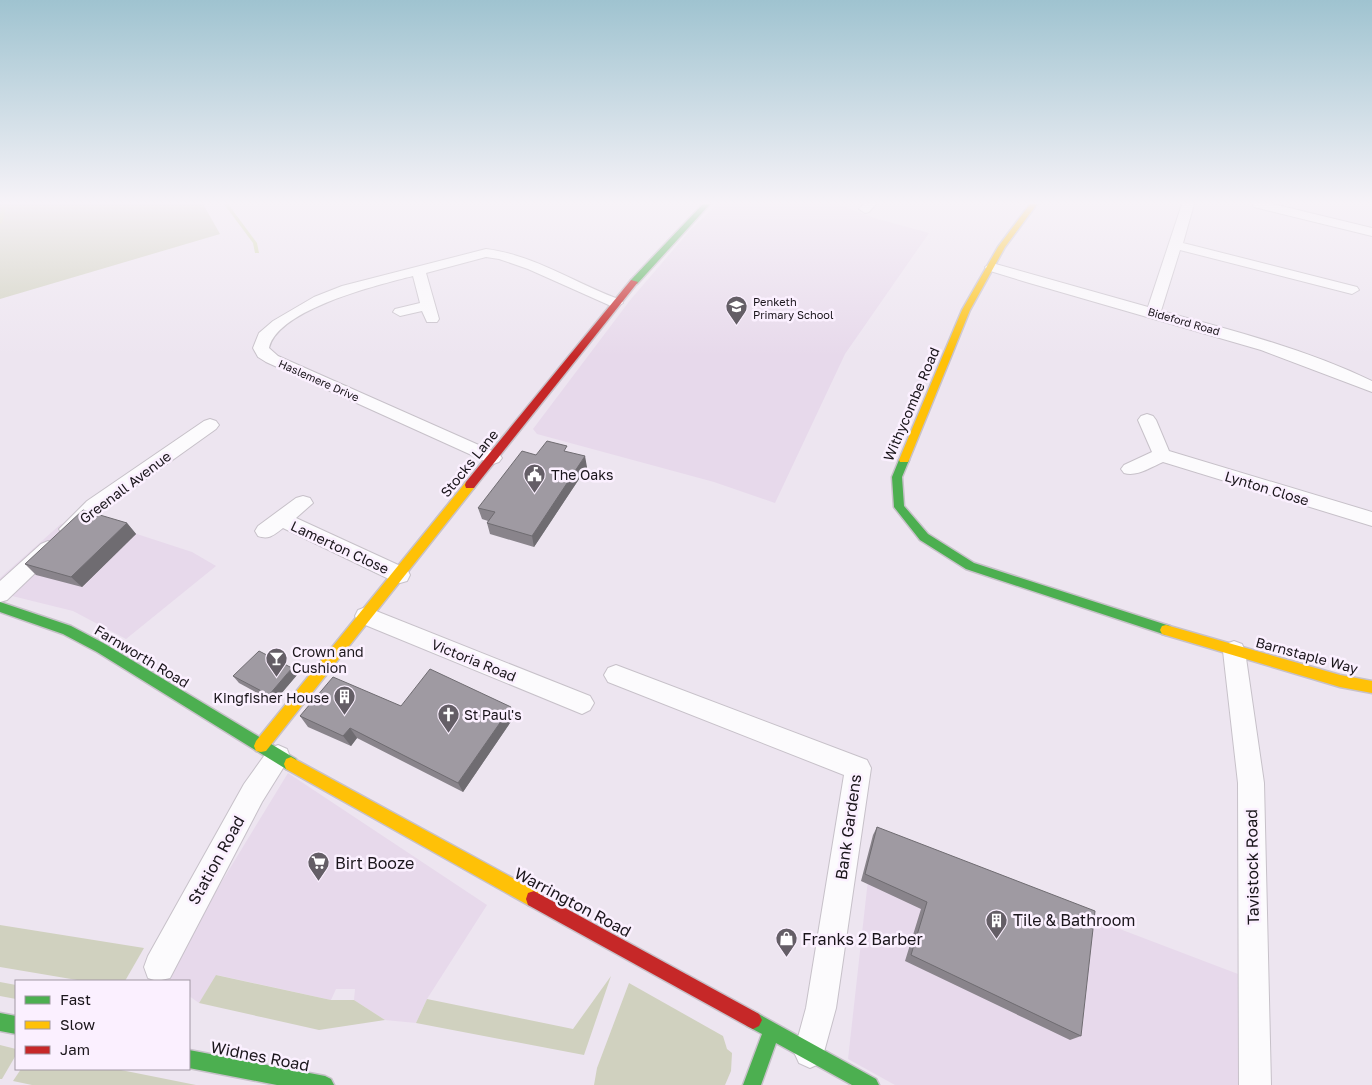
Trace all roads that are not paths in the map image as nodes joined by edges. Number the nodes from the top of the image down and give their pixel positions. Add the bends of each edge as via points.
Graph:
1 (478, 255) edge
2 (502, 255) edge
3 (658, 255) edge
4 (998, 255) edge
5 (1172, 255) edge
6 (1213, 255) edge
7 (992, 267) junction
8 (418, 270) junction
9 (1352, 290) dead end
10 (616, 303) junction
11 (400, 312) dead end
12 (1153, 312) junction
13 (1372, 387) edge
14 (1147, 420) dead end
15 (210, 425) dead end
16 (1162, 454) junction
17 (493, 458) junction
18 (1130, 469) dead end
19 (303, 503) dead end
20 (281, 519) junction
21 (1372, 519) edge
22 (265, 531) dead end
23 (400, 574) junction
24 (0, 594) edge
25 (0, 607) edge
26 (366, 616) junction
27 (1234, 651) junction
28 (616, 675) dead end
29 (1372, 687) edge
30 (582, 703) dead end
31 (270, 752) junction
32 (159, 966) dead end
33 (0, 1022) edge
34 (15, 1025) edge
35 (772, 1030) junction
36 (810, 1052) junction
37 (190, 1059) edge
38 (325, 1085) edge
39 (752, 1085) edge
40 (870, 1085) edge
41 (1255, 1085) edge

1 - 8 street, Haslemere Drive
2 - 10 street, Haslemere Drive via 588,294
3 - 10 street, Stocks Lane
4 - 7 street, Withycombe Road
5 - 12 street
6 - 9 street
7 - 12 street, Bideford Road
7 - 27 street, Withycombe Road via 966,310 896,477 899,507 924,537 970,566
8 - 11 street via 430,312
8 - 17 street, Haslemere Drive via 319,300 270,329 261,348 272,359
10 - 17 street, Stocks Lane
12 - 13 street, Bideford Road via 1286,353
14 - 16 street
15 - 24 street, Greenall Avenue via 94,506
16 - 18 street
16 - 21 street, Lynton Close
17 - 23 street, Stocks Lane
19 - 20 street, Lamerton Close
20 - 22 street, Lamerton Close
20 - 23 street, Lamerton Close
23 - 26 street, Stocks Lane
25 - 31 street, Farnworth Road via 67,630 101,648
26 - 30 street, Victoria Road
26 - 31 street, Stocks Lane
27 - 29 street, Barnstaple Way
27 - 41 street, Tavistock Road via 1251,783
28 - 36 street, Bank Gardens via 858,768 821,1008
31 - 32 street, Station Road via 253,793
31 - 35 street, Warrington Road
33 - 34 street
35 - 36 street, Warrington Road
35 - 39 street
36 - 40 street, Warrington Road
37 - 38 street, Widnes Road

